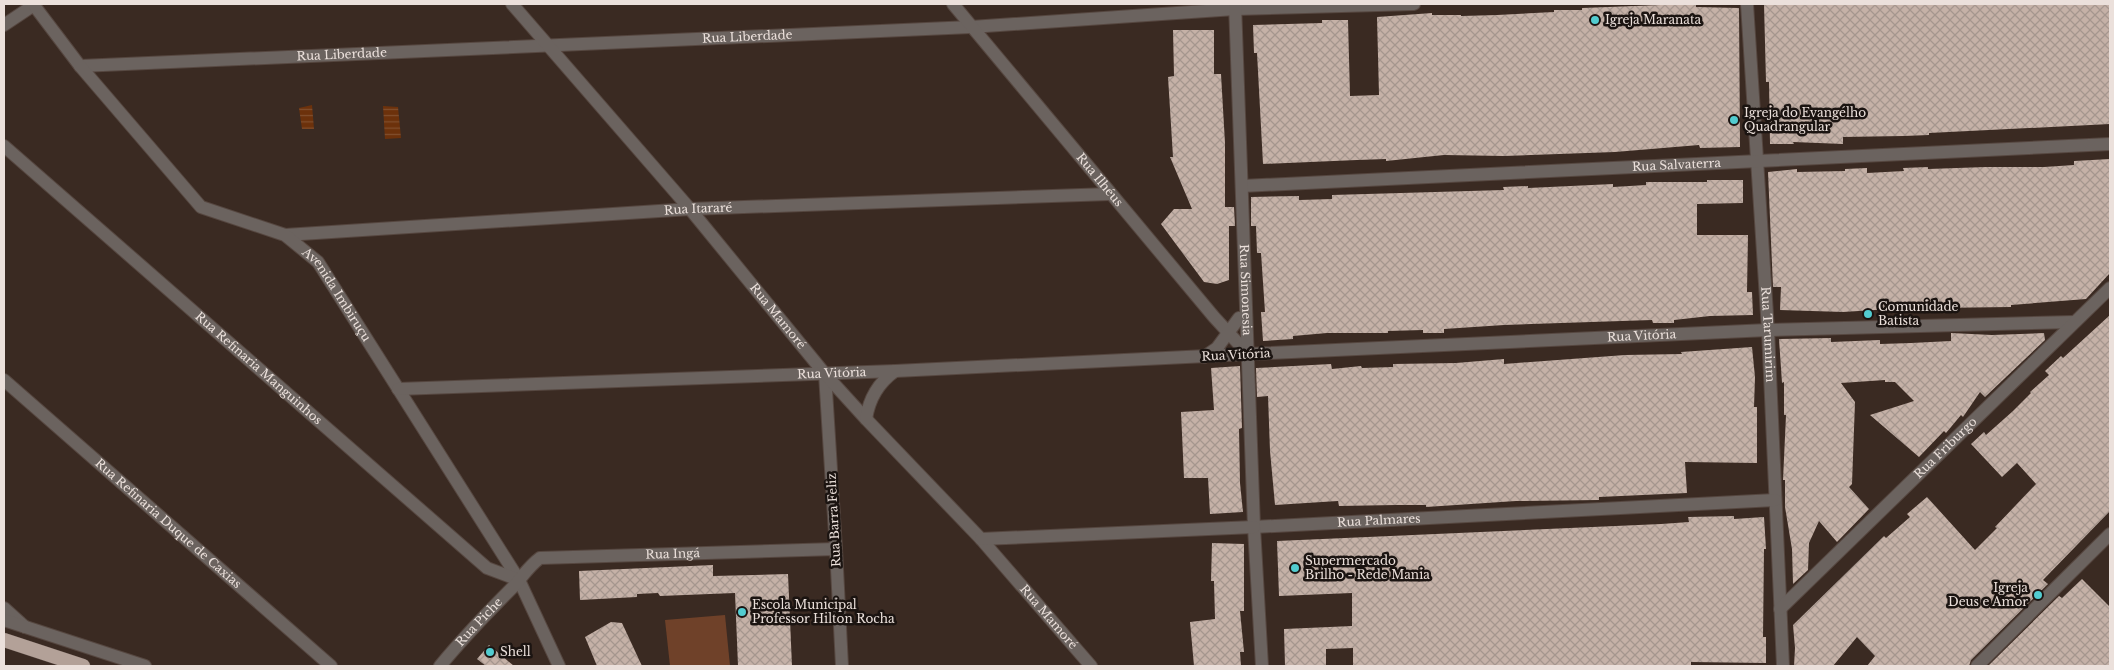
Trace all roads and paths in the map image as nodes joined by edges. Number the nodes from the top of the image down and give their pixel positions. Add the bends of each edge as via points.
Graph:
1 (34, 4) edge
2 (512, 4) edge
3 (953, 4) edge
4 (1414, 4) edge
5 (1747, 4) edge
6 (1235, 7) edge
7 (4, 25) edge
8 (971, 27) junction
9 (547, 46) junction
10 (80, 66) junction
11 (2110, 144) edge
12 (4, 146) edge
13 (1758, 161) junction
14 (1242, 186) junction
15 (1110, 194) junction
16 (690, 209) junction
17 (285, 235) junction
18 (2110, 288) edge
19 (1245, 305) junction
20 (1214, 317) junction
21 (1239, 318) junction
22 (2074, 322) junction
23 (1768, 330) junction
24 (1228, 334) junction
25 (1248, 354) junction
26 (1204, 357) junction
27 (895, 371) junction
28 (825, 374) junction
29 (4, 380) edge
30 (398, 389) junction
31 (866, 420) junction
32 (1776, 500) junction
33 (1254, 527) junction
34 (2110, 534) edge
35 (981, 539) junction
36 (836, 549) junction
37 (520, 580) junction
38 (4, 608) edge
39 (1780, 608) junction
40 (4, 620) edge
41 (25, 627) junction
42 (4, 640) edge
43 (83, 666) edge
44 (144, 666) edge
45 (331, 666) edge
46 (440, 666) edge
47 (559, 666) edge
48 (842, 666) edge
49 (1091, 666) edge
50 (1262, 666) edge
51 (1783, 666) edge
52 (1977, 666) edge

1 - 7 street
1 - 10 street, Avenida Imbiruçu
2 - 9 street, Rua Mamoré
3 - 8 street, Rua Ilhéus
4 - 6 street, Rua Liberdade
5 - 13 street, Rua Tarumirim
6 - 8 street, Rua Liberdade
6 - 14 street, Rua Simonesia
8 - 9 street, Rua Liberdade
8 - 15 street, Rua Ilhéus
9 - 10 street, Rua Liberdade
9 - 16 street, Rua Mamoré
10 - 17 street, Avenida Imbiruçu via 201,207
11 - 13 street, Rua Salvaterra
12 - 37 street, Rua Refinaria Manguinhos via 487,568
13 - 14 street, Rua Salvaterra
13 - 23 street, Rua Tarumirim
14 - 19 street, Rua Simonesia
15 - 16 street, Rua Itararé
15 - 20 street, Rua Ilhéus
16 - 17 street, Rua Itararé
16 - 28 street, Rua Mamoré
17 - 30 street, Avenida Imbiruçu via 318,262
18 - 22 street, Rua Friburgo
19 - 21 street
19 - 25 street, Rua Simonesia
20 - 21 street via 1230,321
20 - 24 street, Rua Ilhéus
21 - 24 street
22 - 23 street, Rua Vitória
22 - 39 street, Rua Friburgo
23 - 25 street, Rua Vitória
23 - 32 street, Rua Tarumirim
24 - 25 street, Rua Ilhéus
24 - 26 street
25 - 26 street, Rua Vitória
25 - 33 street, Rua Simonesia
26 - 27 street, Rua Vitória
27 - 28 street, Rua Vitória
27 - 31 street via 876,391 868,406
28 - 30 street, Rua Vitória
28 - 31 street, Rua Mamoré
28 - 36 street, Rua Barra Feliz
29 - 45 street, Rua Refinaria Duque de Caxias
30 - 37 street, Avenida Imbiruçu
31 - 35 street, Rua Mamoré
32 - 33 street, Rua Palmares
32 - 39 street, Rua Tarumirim
33 - 35 street, Rua Palmares
33 - 50 street, Rua Simonesia
34 - 52 street
35 - 49 street, Rua Mamoré
36 - 37 street, Rua Ingá via 540,558 529,566
36 - 48 street, Rua Barra Feliz
37 - 46 street, Rua Piche
37 - 47 street, Avenida Imbiruçu
38 - 41 street
39 - 51 street, Rua Tarumirim
40 - 41 street
41 - 44 street
42 - 43 highway

